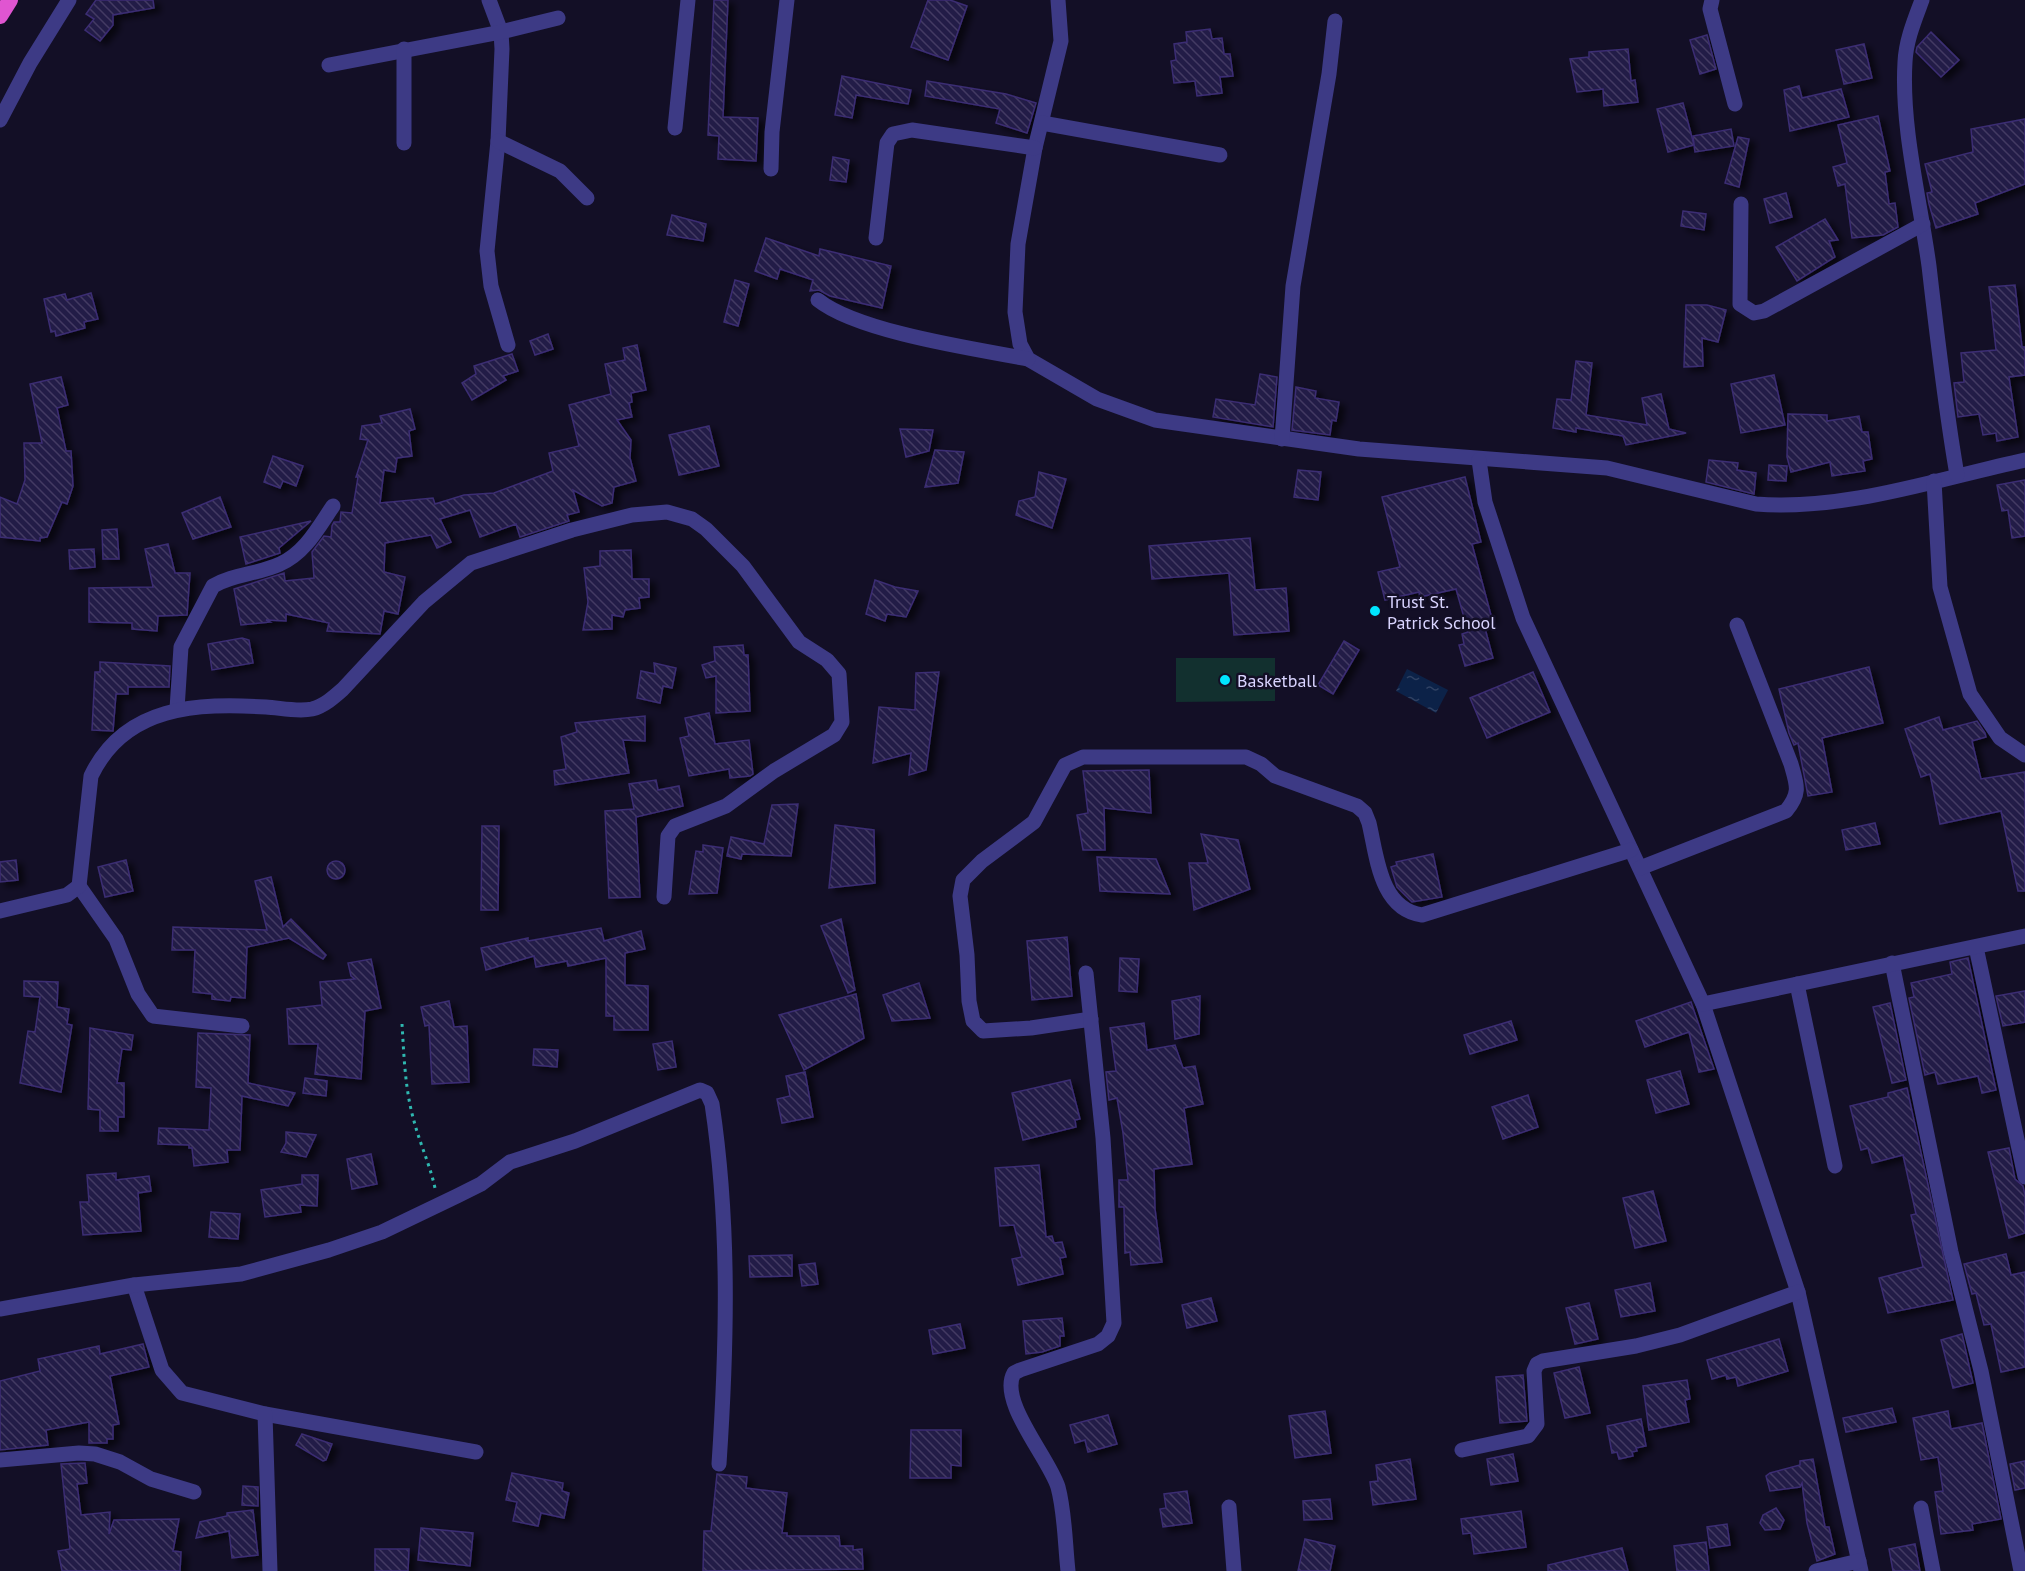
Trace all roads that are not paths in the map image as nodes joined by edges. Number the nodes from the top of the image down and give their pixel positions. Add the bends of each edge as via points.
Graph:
1 (10, 0) edge
2 (69, 0) edge
3 (489, 0) edge
4 (687, 0) edge
5 (787, 0) edge
6 (1058, 0) edge
7 (1712, 0) edge
8 (1922, 0) edge
9 (0, 16) edge
10 (558, 18) dead end
11 (1335, 21) dead end
12 (501, 32) junction
13 (404, 49) junction
14 (329, 65) dead end
15 (1735, 104) dead end
16 (0, 120) edge
17 (1042, 123) junction
18 (675, 128) dead end
19 (498, 141) junction
20 (404, 143) dead end
21 (1035, 148) junction
22 (1220, 155) dead end
23 (771, 169) dead end
24 (587, 198) dead end
25 (1741, 204) dead end
26 (1923, 224) junction
27 (876, 238) dead end
28 (818, 300) dead end
29 (508, 345) dead end
30 (1028, 359) junction
31 (1282, 439) junction
32 (1479, 460) junction
33 (2025, 460) edge
34 (1957, 475) junction
35 (1934, 481) junction
36 (333, 506) dead end
37 (1737, 625) dead end
38 (177, 709) junction
39 (2025, 755) edge
40 (1631, 850) junction
41 (1640, 868) junction
42 (79, 886) junction
43 (664, 897) dead end
44 (0, 911) edge
45 (2025, 936) edge
46 (1976, 947) junction
47 (1892, 963) junction
48 (1086, 972) dead end
49 (1797, 984) junction
50 (1703, 1004) junction
51 (1091, 1019) junction
52 (242, 1026) dead end
53 (1835, 1166) dead end
54 (2025, 1177) edge
55 (134, 1285) junction
56 (1798, 1292) junction
57 (0, 1309) edge
58 (265, 1414) junction
59 (1462, 1450) dead end
60 (476, 1452) dead end
61 (0, 1460) edge
62 (719, 1464) dead end
63 (194, 1492) dead end
64 (1229, 1507) dead end
65 (1921, 1508) dead end
66 (1860, 1566) edge
67 (270, 1571) edge
68 (1068, 1571) edge
69 (1234, 1571) edge
70 (1815, 1571) edge
71 (1933, 1571) edge
72 (2021, 1571) edge

1 - 9 highway
2 - 16 street
3 - 12 street
4 - 18 street
5 - 23 street
6 - 17 street via 1060,41
7 - 15 street via 1710,9
8 - 26 street via 1905,60 1906,112
10 - 12 street
11 - 31 street via 1293,286
12 - 13 street
12 - 19 street
13 - 14 street
13 - 20 street
17 - 21 street
17 - 22 street
19 - 24 street via 560,171
19 - 29 street via 487,251 491,286
21 - 27 street via 912,130 893,134 887,143
21 - 30 street via 1018,244 1014,297 1017,329
25 - 26 street via 1740,304 1754,313 1764,312
26 - 34 street via 1942,390
28 - 30 street via 849,318
30 - 31 street via 1096,399 1137,415
31 - 32 street
32 - 35 street via 1607,468 1777,506 1841,501
32 - 40 street via 1485,502 1523,618
33 - 34 street
34 - 35 street
35 - 39 street via 1940,587 1970,694 2000,738
36 - 38 street via 295,556 213,586 181,647
37 - 41 street via 1791,764 1796,800 1786,811
38 - 42 street via 132,729 98,763 92,776
38 - 43 street via 313,709 343,689 424,602 471,563 632,514 680,514 706,529 743,566 799,642 827,660 838,674 842,722 834,735 726,806 675,826 668,836
40 - 41 street
40 - 51 street via 1422,915 1409,913 1389,894 1369,823 1357,806 1275,776 1246,758 1073,759 1065,765 1034,822 963,880 960,896 969,1001 977,1026 983,1031 1005,1031
41 - 50 street
42 - 44 street via 67,895
42 - 52 street via 116,939 138,994 153,1016
45 - 46 street
46 - 47 street
46 - 54 street
47 - 49 street
47 - 72 street via 1951,1252 1982,1371
48 - 51 street
49 - 50 street
49 - 53 street
50 - 56 street
51 - 68 street via 1114,1323 1108,1336 1098,1344 1020,1370 1014,1373 1010,1384 1014,1405 1057,1485
55 - 57 street
55 - 58 street via 156,1354 171,1383 182,1393 197,1398
55 - 62 street via 241,1274 382,1232 481,1184 510,1162 575,1141 696,1091 707,1093 714,1117 726,1253 726,1358
56 - 59 street via 1680,1335 1543,1361 1534,1371 1534,1431 1528,1436
56 - 66 street
58 - 60 street
58 - 67 street
61 - 63 street via 95,1454 151,1479
64 - 69 street
65 - 71 street
66 - 70 street

